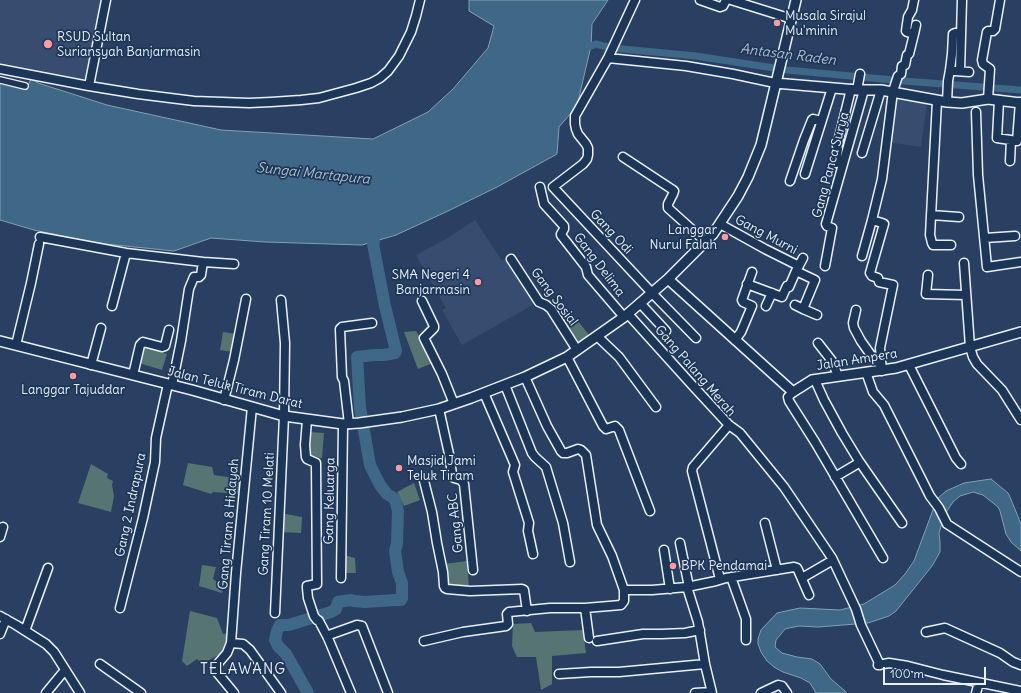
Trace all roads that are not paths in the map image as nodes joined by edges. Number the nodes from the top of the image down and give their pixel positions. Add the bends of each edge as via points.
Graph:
1 (106, 0) edge
2 (420, 0) edge
3 (635, 0) edge
4 (700, 0) edge
5 (726, 0) edge
6 (731, 0) edge
7 (796, 0) edge
8 (914, 0) edge
9 (962, 0) edge
10 (1000, 0) edge
11 (792, 19) junction
12 (916, 25) dead end
13 (914, 34) junction
14 (961, 34) junction
15 (609, 56) junction
16 (0, 69) edge
17 (950, 70) junction
18 (960, 71) junction
19 (969, 72) dead end
20 (859, 75) dead end
21 (0, 80) edge
22 (775, 83) junction
23 (25, 86) dead end
24 (89, 86) junction
25 (832, 88) junction
26 (857, 89) junction
27 (881, 90) junction
28 (893, 92) junction
29 (988, 98) junction
30 (999, 100) junction
31 (937, 101) junction
32 (947, 101) junction
33 (1021, 103) edge
34 (976, 112) dead end
35 (821, 121) junction
36 (1011, 140) junction
37 (862, 153) dead end
38 (623, 157) dead end
39 (836, 162) dead end
40 (1010, 162) dead end
41 (805, 174) dead end
42 (790, 181) dead end
43 (540, 186) dead end
44 (931, 215) junction
45 (959, 217) dead end
46 (872, 220) junction
47 (720, 224) junction
48 (1015, 236) dead end
49 (984, 238) junction
50 (706, 242) junction
51 (951, 245) dead end
52 (126, 254) junction
53 (862, 256) dead end
54 (803, 258) dead end
55 (511, 259) dead end
56 (204, 262) junction
57 (1021, 262) edge
58 (964, 263) dead end
59 (234, 264) dead end
60 (825, 266) dead end
61 (798, 269) junction
62 (752, 272) dead end
63 (928, 275) dead end
64 (668, 279) junction
65 (747, 284) junction
66 (652, 293) junction
67 (772, 293) junction
68 (966, 295) junction
69 (246, 299) dead end
70 (281, 300) dead end
71 (422, 301) dead end
72 (640, 303) junction
73 (112, 306) dead end
74 (759, 307) junction
75 (856, 310) dead end
76 (626, 315) junction
77 (817, 315) dead end
78 (372, 323) dead end
79 (101, 328) dead end
80 (169, 330) dead end
81 (666, 331) dead end
82 (1021, 332) edge
83 (597, 336) junction
84 (696, 338) dead end
85 (735, 340) junction
86 (0, 341) edge
87 (818, 343) dead end
88 (16, 345) junction
89 (970, 347) junction
90 (577, 350) junction
91 (567, 357) junction
92 (91, 365) junction
93 (909, 365) junction
94 (881, 368) junction
95 (866, 372) junction
96 (133, 375) junction
97 (838, 376) junction
98 (525, 377) junction
99 (815, 380) junction
100 (170, 385) junction
101 (505, 385) junction
102 (793, 392) junction
103 (484, 393) junction
104 (224, 400) junction
105 (454, 404) junction
106 (252, 407) junction
107 (656, 407) dead end
108 (439, 409) junction
109 (284, 416) junction
110 (307, 420) junction
111 (1021, 420) edge
112 (346, 424) junction
113 (729, 425) junction
114 (859, 461) junction
115 (961, 464) dead end
116 (423, 477) dead end
117 (835, 477) junction
118 (650, 511) dead end
119 (765, 523) dead end
120 (902, 523) dead end
121 (3, 527) dead end
122 (0, 537) edge
123 (680, 543) dead end
124 (664, 550) dead end
125 (533, 554) dead end
126 (883, 558) dead end
127 (833, 560) junction
128 (570, 562) dead end
129 (48, 568) dead end
130 (473, 570) dead end
131 (778, 570) junction
132 (1021, 572) edge
133 (731, 577) junction
134 (341, 578) dead end
135 (802, 578) junction
136 (720, 579) junction
137 (688, 587) junction
138 (670, 589) junction
139 (624, 590) junction
140 (809, 595) dead end
141 (120, 608) dead end
142 (585, 608) junction
143 (527, 611) junction
144 (275, 613) dead end
145 (3, 618) edge
146 (700, 630) junction
147 (25, 631) junction
148 (926, 632) dead end
149 (0, 634) edge
150 (328, 638) junction
151 (746, 640) dead end
152 (424, 641) dead end
153 (232, 643) junction
154 (100, 664) dead end
155 (705, 664) junction
156 (1021, 665) edge
157 (65, 670) junction
158 (559, 674) dead end
159 (979, 683) junction
160 (1021, 691) edge
161 (46, 693) edge
162 (80, 693) edge
163 (141, 693) edge
164 (234, 693) edge
165 (281, 693) edge
166 (351, 693) edge
167 (388, 693) edge
168 (695, 693) edge
169 (712, 693) edge
170 (761, 693) edge
171 (787, 693) edge
172 (976, 693) edge

1 - 24 street
2 - 24 street via 411,32 399,56 380,78 356,88 319,98 249,103 194,101
3 - 15 street
4 - 5 street via 720,6 725,4
6 - 11 street
7 - 11 street, Jalan Teluk Tiram Darat
8 - 13 street via 906,31
9 - 14 street
10 - 29 street via 995,29 987,32 982,60 990,69
11 - 22 street, Jalan Teluk Tiram Darat
12 - 13 street
13 - 28 street via 909,54
14 - 17 street via 953,34
14 - 18 street
15 - 22 street via 686,66
15 - 66 street, Gang Odi via 576,116 576,129 588,148 588,155 583,164 553,187
16 - 24 street
17 - 18 street
17 - 32 street
18 - 19 street
20 - 26 street
21 - 23 street
22 - 25 street
22 - 47 street, Jalan Teluk Tiram Darat via 761,145 748,177
25 - 26 street
25 - 35 street
26 - 27 street
26 - 39 street via 837,146
26 - 60 street, Gang Panca Surya via 826,224 832,228
27 - 28 street
27 - 37 street
28 - 31 street
28 - 46 street via 882,179
29 - 30 street
29 - 32 street via 976,102
30 - 33 street
30 - 36 street via 997,138
31 - 32 street
31 - 44 street
33 - 36 street via 1017,141
34 - 49 street
35 - 41 street
35 - 42 street via 812,120
36 - 40 street
38 - 50 street via 674,191 668,208
43 - 76 street, Gang Delima via 544,204 564,226 561,235 586,267 588,275
44 - 45 street
44 - 51 street via 932,243
46 - 53 street
46 - 94 street via 884,224 870,273 879,282 893,285 880,348
47 - 50 street, Jalan Teluk Tiram Darat
47 - 61 street, Gang Murni
48 - 49 street
49 - 57 street via 987,267
50 - 64 street, Jalan Teluk Tiram Darat
52 - 56 street
52 - 73 street
52 - 88 street via 39,241
54 - 61 street
55 - 90 street, Gang Sosial via 539,302 551,309
56 - 59 street
56 - 100 street, Gang 2 Indrapura via 201,275 194,278 189,289 181,340
58 - 68 street
61 - 67 street via 782,297
61 - 77 street, Gang Murni via 814,280 799,307
62 - 65 street
63 - 68 street via 926,294
64 - 66 street, Jalan Teluk Tiram Darat
64 - 85 street
65 - 67 street
65 - 74 street via 742,301
66 - 72 street, Jalan Teluk Tiram Darat
66 - 84 street, Gang Odi
67 - 74 street
68 - 89 street
69 - 104 street
70 - 109 street, Gang Tiram 10 Melati via 285,344
71 - 105 street via 434,326 424,338
72 - 76 street, Jalan Teluk Tiram Darat
72 - 81 street
74 - 85 street
75 - 94 street via 854,328
76 - 83 street, Jalan Teluk Tiram Darat
76 - 113 street, Gang Palang Merah
78 - 112 street, Gang Keluarga via 340,329
79 - 92 street
80 - 96 street via 164,346 143,342 140,345
82 - 89 street, Jalan Ampera
83 - 90 street, Jalan Teluk Tiram Darat
83 - 107 street via 619,357
85 - 102 street
86 - 88 street, Jalan Teluk Tiram Darat
87 - 97 street via 832,361
88 - 92 street, Jalan Teluk Tiram Darat
89 - 93 street, Jalan Ampera
89 - 111 street via 977,364 1002,390
90 - 91 street, Jalan Teluk Tiram Darat
91 - 98 street, Jalan Teluk Tiram Darat
91 - 118 street via 603,426 606,429 615,426 619,430
92 - 96 street, Jalan Teluk Tiram Darat
93 - 94 street, Jalan Ampera
93 - 115 street
94 - 95 street, Jalan Ampera
95 - 97 street, Jalan Ampera
95 - 132 street via 874,392 947,524
96 - 100 street, Jalan Teluk Tiram Darat
97 - 99 street, Jalan Ampera
98 - 101 street, Jalan Teluk Tiram Darat
98 - 139 street via 561,451 567,453 578,449 586,455 597,525
99 - 102 street, Jalan Ampera
99 - 114 street via 842,434
100 - 104 street, Jalan Teluk Tiram Darat
100 - 141 street, Gang 2 Indrapura via 156,438 155,462 143,518
101 - 103 street, Jalan Teluk Tiram Darat
101 - 128 street via 532,453 546,467 563,523
102 - 117 street via 788,397 789,401
103 - 105 street, Jalan Teluk Tiram Darat
103 - 125 street via 516,465 513,472 529,523 528,531
104 - 106 street, Jalan Teluk Tiram Darat
105 - 108 street, Jalan Teluk Tiram Darat
106 - 109 street, Jalan Teluk Tiram Darat
106 - 153 street, Gang Tiram 8 Hidayah
108 - 112 street, Jalan Teluk Tiram Darat via 402,417
108 - 130 street, Gang ABC via 452,474 464,484
109 - 110 street, Jalan Teluk Tiram Darat
109 - 144 street, Gang Tiram 10 Melati
110 - 112 street, Jalan Teluk Tiram Darat
110 - 150 street via 306,457 316,463 317,584 307,587 308,598 315,617
112 - 134 street, Gang Keluarga
113 - 127 street via 740,433 784,487
113 - 136 street, Gang Palang Merah via 693,469
114 - 117 street
114 - 120 street
116 - 143 street via 432,512 445,588 470,591 522,589
117 - 126 street
119 - 131 street
121 - 122 street
123 - 137 street
124 - 138 street
127 - 135 street
127 - 159 street via 879,665 889,663 908,666
129 - 147 street
131 - 133 street
131 - 135 street via 797,568
133 - 136 street
133 - 151 street via 746,619
135 - 140 street
136 - 137 street
137 - 138 street
137 - 146 street
138 - 139 street
139 - 142 street via 624,601 621,605
142 - 143 street
142 - 146 street via 593,640
143 - 152 street via 509,612 506,626
145 - 147 street
145 - 149 street
146 - 155 street
147 - 157 street via 46,644
148 - 156 street via 945,628
150 - 166 street
150 - 167 street via 357,625 362,626
153 - 164 street via 214,670
153 - 165 street via 243,644 250,650
154 - 163 street
155 - 158 street via 619,672
155 - 169 street
157 - 161 street
157 - 162 street
159 - 160 street
159 - 172 street
168 - 169 street
170 - 171 street via 778,685

